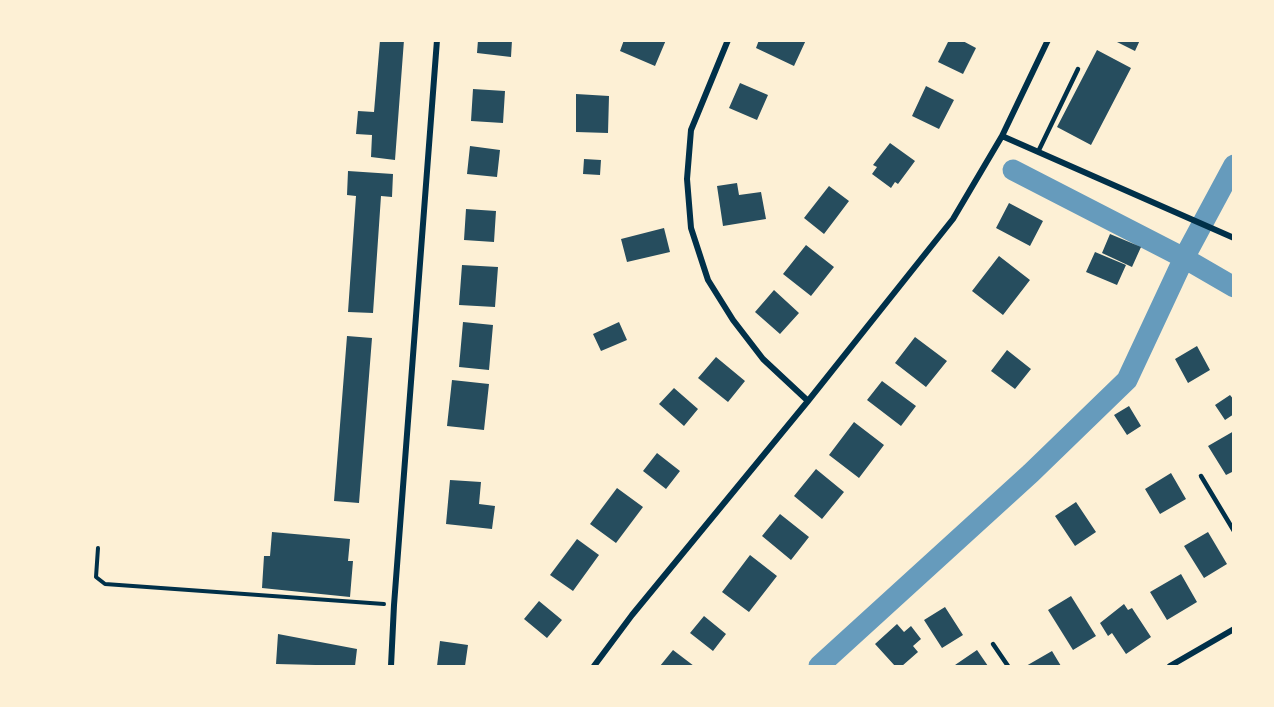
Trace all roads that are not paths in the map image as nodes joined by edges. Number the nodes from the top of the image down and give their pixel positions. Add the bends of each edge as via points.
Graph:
1 (437, 40) edge
2 (728, 40) edge
3 (1048, 40) edge
4 (1078, 69) dead end
5 (1002, 136) junction
6 (1038, 152) junction
7 (1233, 238) edge
8 (808, 401) junction
9 (1201, 476) dead end
10 (1233, 531) edge
11 (1233, 629) edge
12 (993, 644) dead end
13 (391, 666) edge
14 (594, 666) edge
15 (1008, 666) edge
16 (1170, 666) edge

1 - 13 street
2 - 8 street via 691,130 687,179 691,228 708,280 733,320 763,360
3 - 5 street
4 - 6 lane
5 - 6 street
5 - 8 street via 952,219
6 - 7 street
8 - 14 street
9 - 10 lane
11 - 16 street
12 - 15 lane

